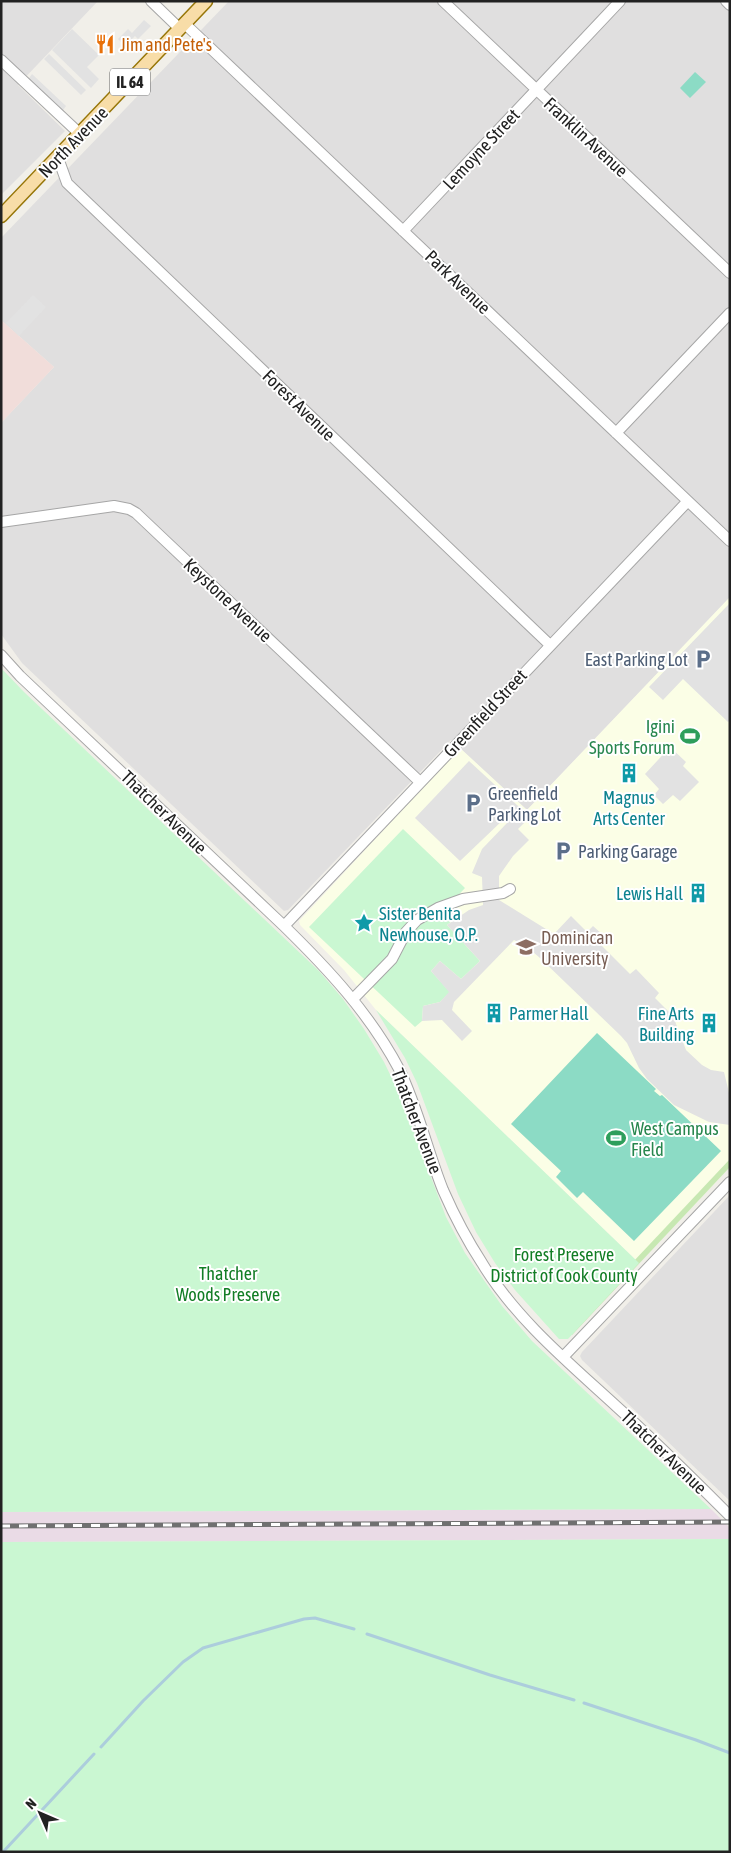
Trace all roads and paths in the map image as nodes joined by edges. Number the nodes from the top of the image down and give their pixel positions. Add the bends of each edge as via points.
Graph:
1 (151, 1) edge
2 (206, 1) edge
3 (443, 1) edge
4 (620, 1) edge
5 (726, 1) edge
6 (730, 5) edge
7 (183, 26) junction
8 (1, 60) edge
9 (537, 90) junction
10 (80, 134) junction
11 (58, 158) junction
12 (1, 216) edge
13 (404, 231) junction
14 (730, 272) edge
15 (730, 313) edge
16 (616, 433) junction
17 (688, 501) junction
18 (1, 522) edge
19 (730, 541) edge
20 (550, 645) junction
21 (1, 655) edge
22 (420, 782) junction
23 (510, 889) dead end
24 (284, 926) junction
25 (353, 999) junction
26 (730, 1182) edge
27 (563, 1358) junction
28 (730, 1516) edge

1 - 7 street, Park Avenue
2 - 7 main road, North Avenue / IL 64
3 - 9 street, Franklin Avenue
4 - 9 street, Lemoyne Street
5 - 6 street
7 - 10 main road, North Avenue / IL 64
7 - 13 street, Park Avenue
8 - 10 street
9 - 13 street, Lemoyne Street
9 - 14 street, Franklin Avenue
10 - 11 main road, North Avenue / IL 64
11 - 12 main road, North Avenue / IL 64
11 - 20 street, Forest Avenue via 66,182
13 - 16 street, Park Avenue
15 - 16 street
16 - 17 street, Park Avenue
17 - 19 street, Park Avenue
17 - 20 street, Greenfield Street
18 - 22 street, Keystone Avenue via 114,506 129,508
20 - 22 street, Greenfield Street
21 - 24 street, Thatcher Avenue
22 - 24 street, Greenfield Street
23 - 25 street via 463,899 417,920 406,932 392,958
24 - 25 street, Thatcher Avenue
25 - 27 street, Thatcher Avenue via 399,1070 444,1190 477,1256 510,1302
26 - 27 street
27 - 28 street, Thatcher Avenue

